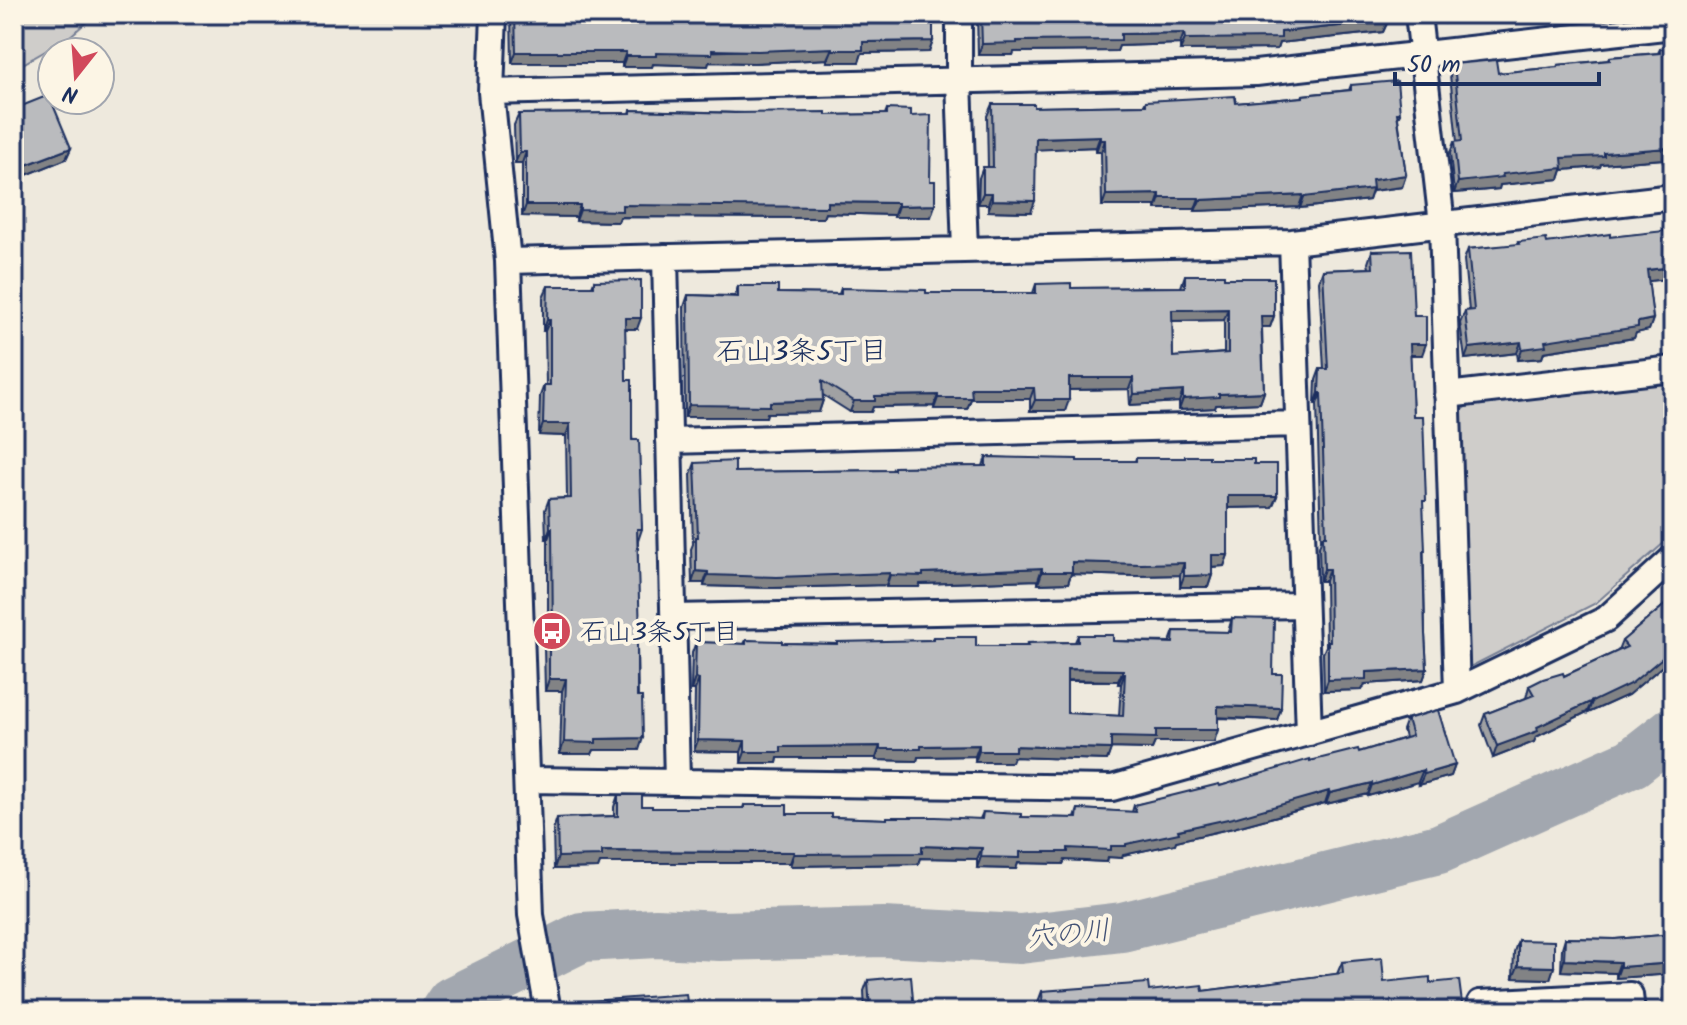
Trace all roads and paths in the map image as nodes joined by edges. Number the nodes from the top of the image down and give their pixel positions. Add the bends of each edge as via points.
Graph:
1 (494, 14) edge
2 (959, 14) edge
3 (1418, 14) edge
4 (1673, 26) edge
5 (1423, 54) junction
6 (959, 80) junction
7 (491, 92) junction
8 (1673, 197) edge
9 (1442, 224) junction
10 (1292, 242) junction
11 (965, 250) junction
12 (665, 257) junction
13 (508, 261) junction
14 (1673, 369) edge
15 (1447, 395) junction
16 (1298, 424) junction
17 (669, 441) junction
18 (1673, 558) edge
19 (1304, 605) junction
20 (673, 617) junction
21 (1457, 691) junction
22 (1309, 733) junction
23 (527, 780) junction
24 (677, 782) junction
25 (546, 1000) edge
26 (1481, 1011) edge
27 (1632, 1011) edge

1 - 7 street
2 - 6 street
3 - 5 street
4 - 5 street
5 - 6 street via 1256,73
5 - 9 street
6 - 7 street
6 - 11 street
7 - 13 street
8 - 9 street
9 - 10 street
9 - 15 street
10 - 11 street
10 - 16 street
11 - 12 street
12 - 13 street
12 - 17 street
13 - 23 street
14 - 15 street
15 - 21 street
16 - 17 street
16 - 19 street
17 - 20 street
18 - 21 street via 1606,619
19 - 20 street
19 - 22 street
20 - 24 street
21 - 22 street
22 - 24 street via 1112,788
23 - 24 street
23 - 25 street via 531,915
26 - 27 street via 1480,1003 1630,995

